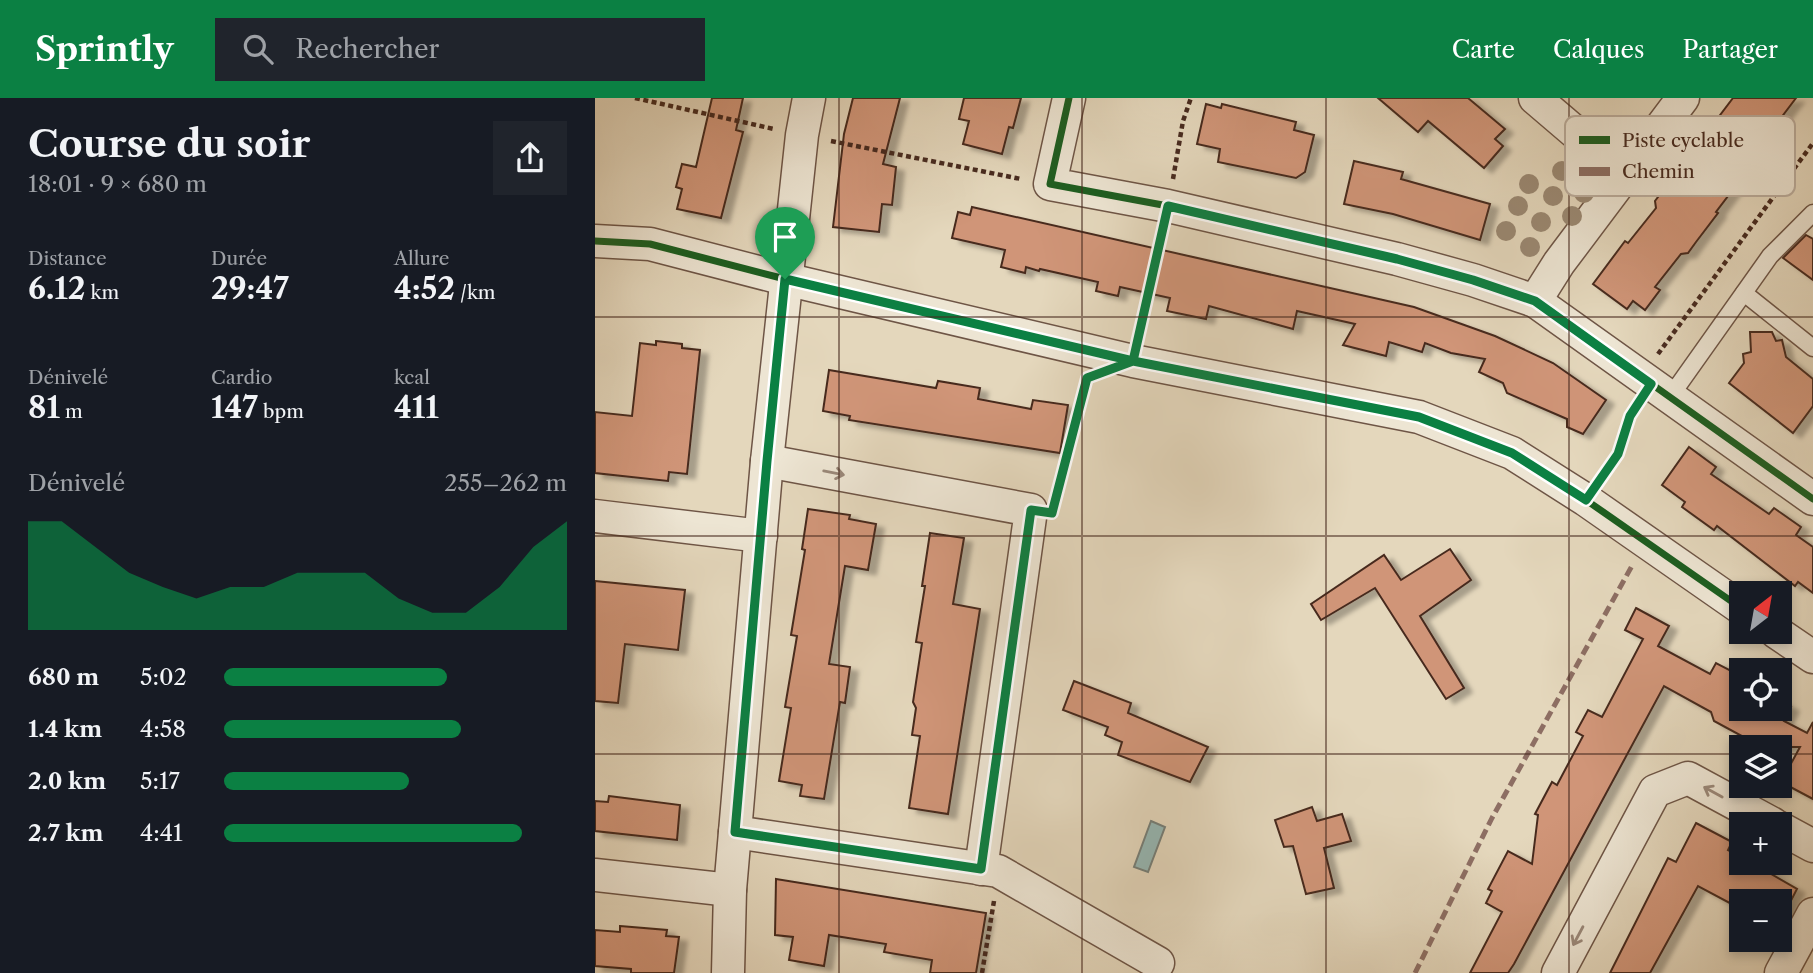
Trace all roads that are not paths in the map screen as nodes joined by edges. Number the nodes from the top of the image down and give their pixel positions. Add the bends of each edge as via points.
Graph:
1 (809, 98) edge
2 (1069, 98) edge
3 (1535, 98) edge
4 (1682, 98) edge
5 (1668, 116) edge
6 (1565, 123) edge
7 (1608, 196) edge
8 (1813, 213) edge
9 (595, 240) edge
10 (785, 279) junction
11 (1744, 293) junction
12 (1535, 301) junction
13 (1813, 348) edge
14 (1655, 386) junction
15 (767, 461) junction
16 (1813, 499) edge
17 (595, 516) edge
18 (761, 536) junction
19 (1729, 599) edge
20 (1792, 643) edge
21 (1813, 657) edge
22 (1751, 812) edge
23 (735, 832) junction
24 (1792, 835) edge
25 (1813, 846) edge
26 (990, 870) junction
27 (595, 875) edge
28 (730, 890) junction
29 (1813, 914) edge
30 (1158, 963) dead end
31 (728, 973) edge
32 (1559, 973) edge
33 (1781, 973) edge

1 - 10 street
2 - 12 street via 1050,184 1397,259
3 - 6 street
4 - 5 street
7 - 12 street
8 - 11 lane via 1770,256
9 - 10 street via 650,244
10 - 15 street
10 - 19 street via 1133,361 1419,417 1512,453
11 - 13 lane
11 - 14 lane
12 - 14 street
14 - 16 street
15 - 18 street
15 -> 26 street via 1031,510
17 - 18 street
18 - 23 street
20 - 21 street
22 -> 32 street via 1688,778 1655,792
23 - 26 street
23 - 28 street
24 - 25 street
26 - 30 street
27 - 28 street
28 - 31 street
29 - 33 street

